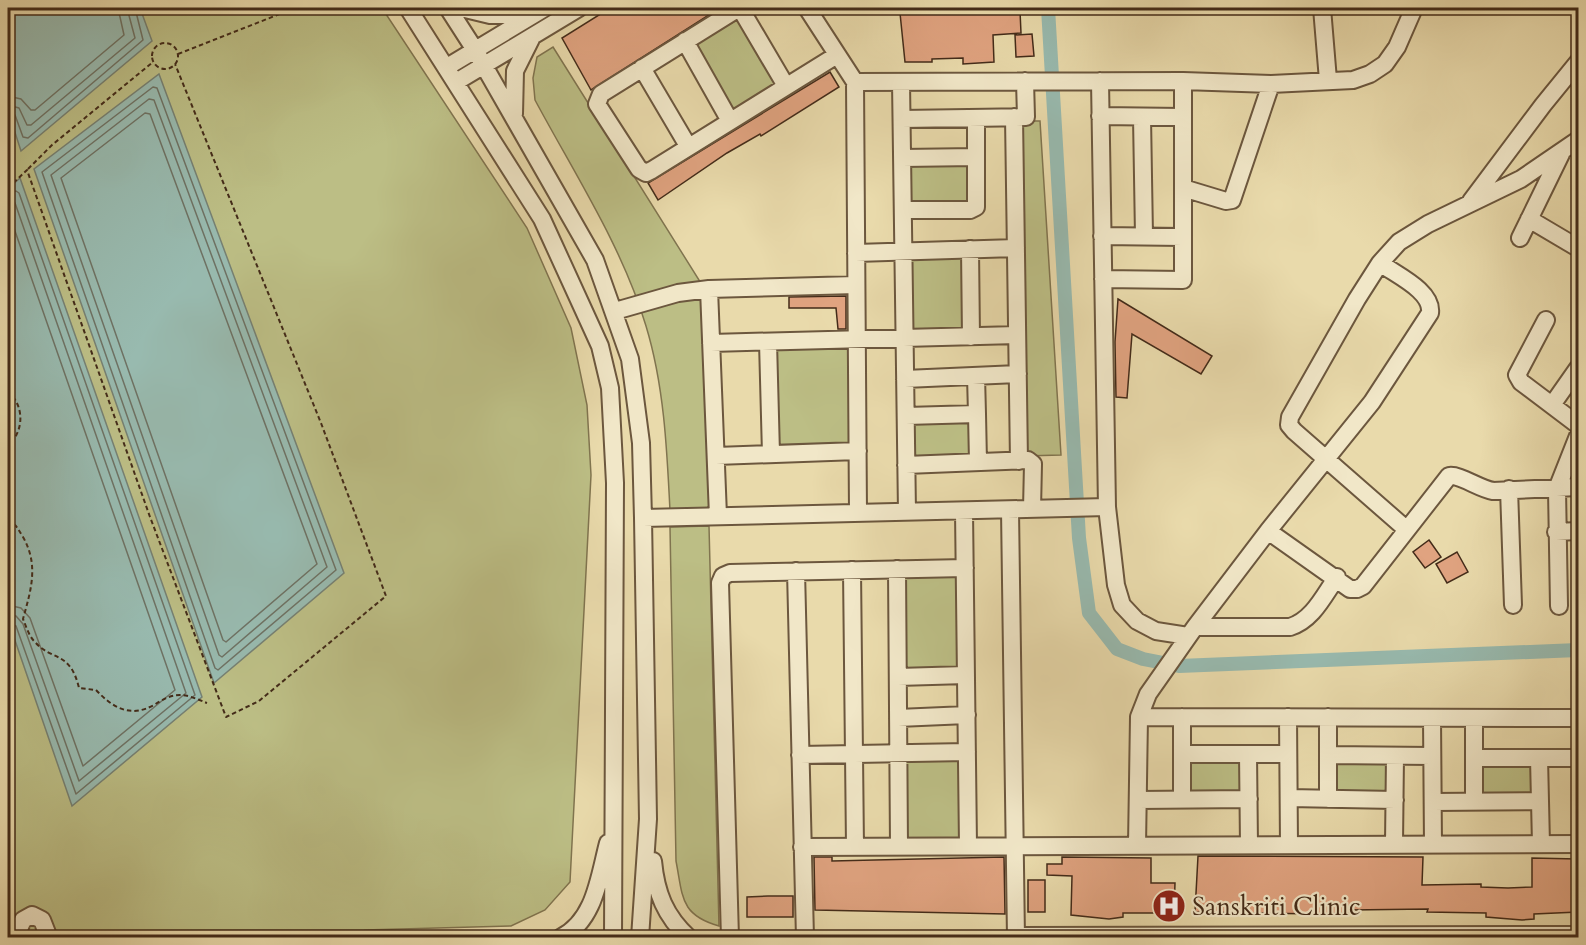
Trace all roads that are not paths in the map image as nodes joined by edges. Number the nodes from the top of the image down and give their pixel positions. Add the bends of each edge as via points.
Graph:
1 (408, 8) edge
2 (448, 8) edge
3 (461, 8) edge
4 (579, 8) edge
5 (740, 8) edge
6 (807, 8) edge
7 (1322, 8) edge
8 (1414, 8) edge
9 (539, 11) edge
10 (532, 35) junction
11 (685, 41) junction
12 (475, 50) junction
13 (837, 55) junction
14 (1578, 62) edge
15 (484, 65) junction
16 (642, 68) junction
17 (452, 75) junction
18 (1328, 80) junction
19 (1033, 81) junction
20 (1100, 81) junction
21 (1183, 81) junction
22 (855, 82) junction
23 (901, 82) junction
24 (1271, 84) junction
25 (786, 86) junction
26 (1100, 116) junction
27 (514, 117) junction
28 (1014, 117) junction
29 (1142, 117) junction
30 (1183, 117) junction
31 (976, 118) junction
32 (902, 119) junction
33 (729, 121) junction
34 (1578, 140) edge
35 (688, 147) junction
36 (1562, 153) junction
37 (976, 157) junction
38 (902, 158) junction
39 (1183, 188) junction
40 (1469, 204) junction
41 (903, 210) junction
42 (1529, 219) junction
43 (1102, 236) junction
44 (1144, 236) junction
45 (1183, 237) junction
46 (1520, 238) dead end
47 (1016, 248) junction
48 (1578, 248) edge
49 (970, 249) junction
50 (903, 252) junction
51 (856, 253) junction
52 (1380, 263) junction
53 (1103, 279) junction
54 (856, 285) junction
55 (709, 289) junction
56 (615, 310) junction
57 (1546, 320) dead end
58 (1017, 335) junction
59 (971, 337) junction
60 (905, 340) junction
61 (857, 341) junction
62 (768, 342) junction
63 (711, 343) junction
64 (1578, 368) edge
65 (1018, 374) junction
66 (976, 376) junction
67 (905, 379) junction
68 (1552, 405) junction
69 (977, 414) junction
70 (906, 416) junction
71 (1578, 425) edge
72 (1578, 436) edge
73 (858, 451) junction
74 (771, 454) junction
75 (716, 456) junction
76 (1325, 459) junction
77 (1019, 461) junction
78 (978, 462) junction
79 (906, 465) junction
80 (1578, 487) edge
81 (1509, 489) junction
82 (1557, 489) junction
83 (1099, 508) junction
84 (1032, 509) junction
85 (1010, 510) junction
86 (964, 511) junction
87 (907, 512) junction
88 (858, 513) junction
89 (718, 516) junction
90 (643, 518) junction
91 (1406, 529) junction
92 (1268, 531) junction
93 (1578, 531) edge
94 (1556, 532) junction
95 (965, 568) junction
96 (897, 569) junction
97 (852, 570) junction
98 (796, 571) junction
99 (1337, 577) junction
100 (1513, 605) dead end
101 (1560, 606) dead end
102 (1188, 636) junction
103 (966, 675) junction
104 (898, 677) junction
105 (967, 715) junction
106 (1139, 717) junction
107 (1182, 717) junction
108 (1288, 717) junction
109 (1328, 717) junction
110 (1432, 717) junction
111 (898, 718) junction
112 (1474, 718) junction
113 (1578, 718) edge
114 (967, 752) junction
115 (898, 753) junction
116 (800, 754) junction
117 (854, 754) junction
118 (1182, 754) junction
119 (1248, 754) junction
120 (1288, 754) junction
121 (1328, 755) junction
122 (1395, 756) junction
123 (1432, 756) junction
124 (1474, 758) junction
125 (1539, 758) junction
126 (1578, 758) edge
127 (1289, 798) junction
128 (1249, 799) junction
129 (1328, 799) junction
130 (1137, 800) junction
131 (1182, 800) junction
132 (1395, 800) junction
133 (1474, 801) junction
134 (1540, 801) junction
135 (1433, 802) junction
136 (614, 817) junction
137 (648, 819) junction
138 (1394, 844) junction
139 (1433, 844) junction
140 (1541, 844) junction
141 (1578, 844) edge
142 (1249, 845) junction
143 (1289, 845) junction
144 (899, 846) junction
145 (968, 846) junction
146 (1015, 846) junction
147 (1137, 846) junction
148 (802, 847) junction
149 (855, 847) junction
150 (1578, 935) edge
151 (1016, 937) edge
152 (1294, 937) edge
153 (15, 938) edge
154 (48, 938) edge
155 (560, 938) edge
156 (613, 938) edge
157 (640, 938) edge
158 (689, 938) edge
159 (730, 938) edge
160 (805, 938) edge

1 - 17 street
2 - 12 street
3 - 9 street via 490,15
4 - 10 street
5 - 11 street
5 - 25 street
6 - 13 street
7 - 18 street
8 - 18 street via 1385,64 1370,75 1353,80
9 - 12 street
10 - 15 street
10 - 27 street via 515,71
11 - 16 street
11 - 33 street
12 - 15 street
12 - 17 street
13 - 22 street
13 - 25 street
14 - 40 street
15 - 17 street
15 - 27 street
16 - 35 street
16 - 35 street via 601,94 597,104 639,169 646,173
17 - 136 street via 542,219 600,346 610,388 615,483
18 - 24 street
19 - 20 street
19 - 23 street
19 - 28 street via 1026,117
20 - 21 street
20 - 26 street
21 - 24 street
21 - 30 street
22 - 23 street
22 - 51 street
23 - 32 street
24 - 39 street via 1232,200
25 - 33 street
26 - 29 street
26 - 43 street
27 - 56 street via 595,260
28 - 31 street
28 - 47 street
29 - 30 street
29 - 44 street
30 - 39 street
31 - 32 street
31 - 37 street
32 - 38 street
33 - 35 street
34 - 36 street
36 - 40 street via 1521,179
36 - 42 street
37 - 38 street
37 - 41 street via 976,207
38 - 41 street
39 - 45 street
40 - 52 street via 1399,242
41 - 50 street
42 - 46 street
42 - 48 street
43 - 44 street
43 - 53 street
44 - 45 street
45 - 53 street via 1183,280
47 - 49 street
47 - 58 street
49 - 50 street
49 - 59 street
50 - 51 street
50 - 60 street
51 - 54 street
52 - 76 street via 1290,417 1294,431
52 - 76 street via 1426,296 1431,304 1430,313 1372,402
53 - 83 street
54 - 55 street
54 - 61 street
55 - 56 street
55 - 63 street
56 - 90 street via 630,359 636,397
57 - 68 street via 1517,375
58 - 59 street
58 - 65 street
59 - 60 street
60 - 61 street
60 - 67 street
61 - 62 street
61 - 73 street
62 - 63 street
62 - 74 street
63 - 75 street
64 - 68 street
65 - 66 street
65 - 77 street
66 - 67 street
66 - 69 street
67 - 70 street
68 - 71 street
69 - 70 street
69 - 78 street
70 - 79 street
72 - 82 street
73 - 74 street
73 - 88 street
74 - 75 street
75 - 89 street
76 - 91 street
76 - 92 street
77 - 78 street
77 - 84 street via 1033,464
78 - 79 street
79 - 87 street
80 - 82 street
81 - 82 street
81 - 91 street via 1481,489 1453,475
81 - 100 street
82 - 94 street
83 - 84 street
83 - 102 street via 1122,604 1137,621 1156,631
84 - 85 street
85 - 86 street
85 - 146 street
86 - 87 street
86 - 95 street
87 - 88 street
88 - 89 street
89 - 90 street
90 - 137 street
91 - 99 street via 1363,586 1350,589
92 - 99 street
92 - 102 street
93 - 94 street
94 - 101 street
95 - 96 street
95 - 103 street
96 - 97 street
96 - 104 street
97 - 98 street
97 - 117 street
98 - 116 street
98 - 159 street via 730,573 720,582
99 - 102 street via 1301,624
102 - 106 street via 1148,694
103 - 104 street
103 - 105 street
104 - 111 street
105 - 111 street
105 - 114 street
106 - 107 street
106 - 130 street
107 - 108 street
107 - 118 street
108 - 109 street
108 - 120 street
109 - 110 street
109 - 121 street
110 - 112 street
110 - 123 street
111 - 115 street
112 - 113 street
112 - 124 street
114 - 115 street
114 - 145 street
115 - 117 street
115 - 144 street
116 - 117 street
116 - 148 street
117 - 149 street
118 - 119 street
118 - 131 street
119 - 120 street
119 - 128 street
120 - 127 street
121 - 122 street
121 - 129 street
122 - 123 street
122 - 132 street
123 - 135 street
124 - 125 street
124 - 133 street
125 - 126 street
125 - 134 street
127 - 129 street
127 - 143 street
128 - 131 street
128 - 142 street
129 - 132 street
130 - 131 street
130 - 147 street
132 - 138 street
133 - 134 street
133 - 135 street
134 - 140 street
135 - 139 street
136 - 155 street via 586,916
136 - 156 street
137 - 157 street
137 - 158 street via 655,881 662,905
138 - 139 street
138 - 143 street
139 - 140 street
140 - 141 street
142 - 143 street
142 - 147 street
144 - 145 street
144 - 149 street
145 - 146 street
146 - 147 street
146 - 151 street
148 - 149 street
148 - 160 street
150 - 152 street
151 - 152 street
153 - 154 street via 23,920 32,915 42,920

